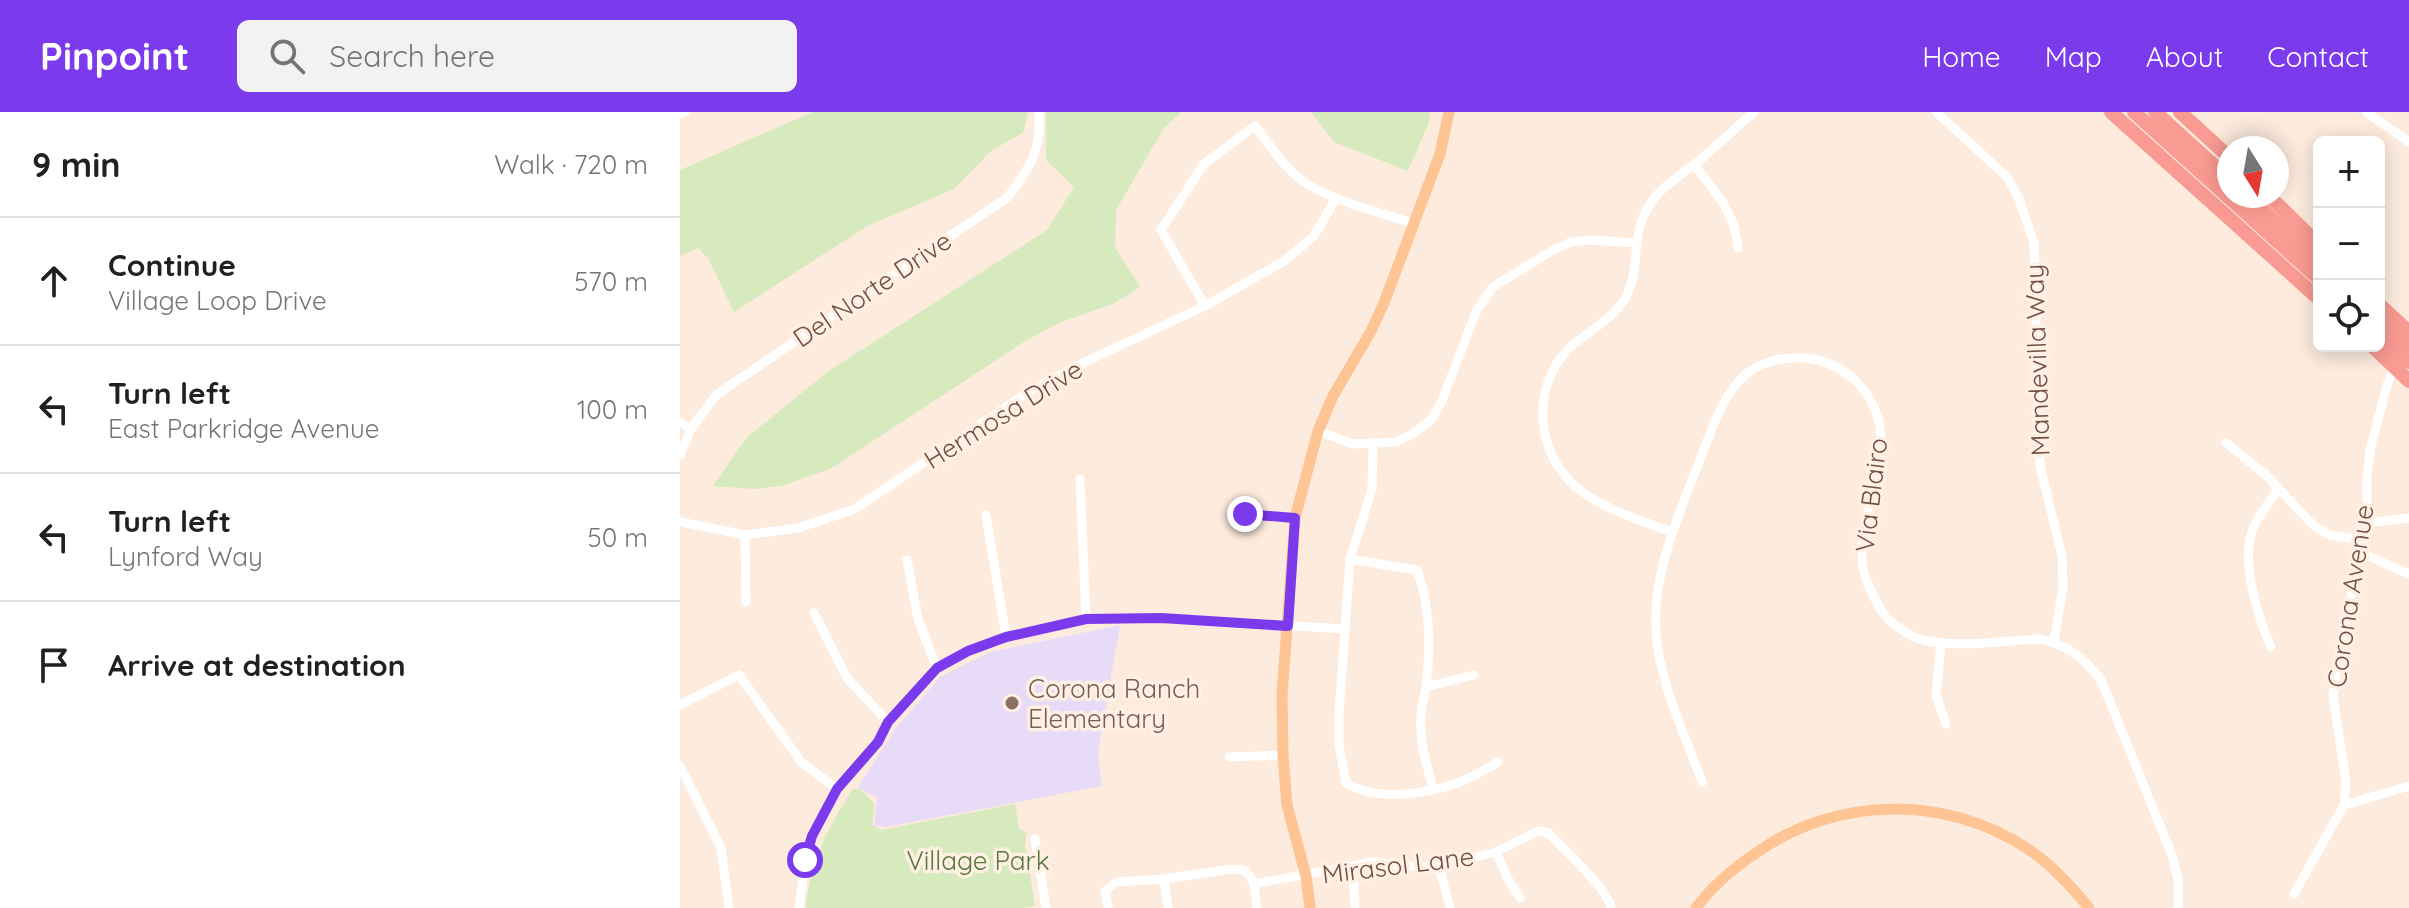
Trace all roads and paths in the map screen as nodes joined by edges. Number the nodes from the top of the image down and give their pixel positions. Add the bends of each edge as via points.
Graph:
1 (1039, 112) edge
2 (1449, 112) edge
3 (1754, 112) edge
4 (1936, 112) edge
5 (2111, 112) edge
6 (2134, 112) edge
7 (2155, 112) edge
8 (2180, 112) edge
9 (2366, 112) edge
10 (2409, 142) edge
11 (2217, 146) edge
12 (1694, 165) junction
13 (2217, 168) edge
14 (1336, 198) junction
15 (2260, 208) edge
16 (2281, 208) edge
17 (1415, 224) junction
18 (2313, 239) edge
19 (1637, 243) junction
20 (1738, 248) dead end
21 (2313, 256) edge
22 (2313, 274) edge
23 (2313, 294) edge
24 (1205, 306) junction
25 (2385, 330) edge
26 (2385, 331) edge
27 (2385, 332) edge
28 (2409, 332) edge
29 (2385, 334) edge
30 (2409, 343) edge
31 (2409, 362) edge
32 (2409, 381) edge
33 (680, 422) edge
34 (691, 429) junction
35 (1318, 431) junction
36 (2226, 443) dead end
37 (1373, 444) junction
38 (680, 455) edge
39 (1080, 479) dead end
40 (2279, 489) junction
41 (1245, 514) dead end
42 (986, 515) dead end
43 (1295, 518) junction
44 (2409, 518) edge
45 (680, 522) edge
46 (2367, 523) junction
47 (1672, 532) junction
48 (745, 535) junction
49 (2364, 540) junction
50 (2361, 553) junction
51 (1350, 559) junction
52 (907, 560) dead end
53 (2409, 574) edge
54 (746, 602) dead end
55 (814, 613) dead end
56 (1086, 619) junction
57 (1288, 626) junction
58 (1345, 629) junction
59 (1006, 637) junction
60 (2054, 642) junction
61 (1941, 643) junction
62 (2271, 647) dead end
63 (937, 668) junction
64 (1474, 675) dead end
65 (1426, 687) junction
66 (680, 705) edge
67 (888, 722) junction
68 (1946, 724) dead end
69 (1283, 755) junction
70 (1229, 757) dead end
71 (1498, 762) dead end
72 (680, 766) edge
73 (1702, 782) dead end
74 (2409, 786) edge
75 (837, 789) junction
76 (1433, 789) junction
77 (2344, 805) junction
78 (1035, 839) dead end
79 (1496, 852) junction
80 (1348, 866) junction
81 (1439, 866) junction
82 (1306, 876) junction
83 (1164, 879) junction
84 (1254, 884) junction
85 (2294, 894) dead end
86 (1520, 898) dead end
87 (729, 908) edge
88 (799, 908) edge
89 (1046, 908) edge
90 (1108, 908) edge
91 (1168, 908) edge
92 (1257, 908) edge
93 (1310, 908) edge
94 (1355, 908) edge
95 (1450, 908) edge
96 (1611, 908) edge
97 (1696, 908) edge
98 (2089, 908) edge
99 (2178, 908) edge

1 - 34 street, Del Norte Drive via 1038,145 1030,168 1008,197 716,395
2 - 17 main road
3 - 12 street
4 - 60 street, Mandevilla Way via 2007,177 2034,243 2040,466 2062,556
5 - 23 highway
6 - 22 highway
7 - 13 highway
8 - 11 highway
9 - 10 street
12 - 19 street via 1652,201
12 - 20 street via 1729,211
14 - 17 street
14 - 24 street, Hermosa Drive via 1314,236 1284,261
14 - 24 street via 1293,173 1255,126 1204,164 1161,230
15 - 21 highway
16 - 18 highway
17 - 35 main road via 1379,313
19 - 37 street via 1571,242 1493,287 1477,310 1431,420 1396,442
19 - 47 street via 1634,279 1623,302 1571,347 1550,375 1544,395 1545,441 1572,486 1596,502
24 - 48 street, Hermosa Drive via 1030,391 855,509 798,528
25 - 28 highway
26 - 30 highway
27 - 31 highway
29 - 32 highway
30 - 46 street, Corona Avenue via 2388,382 2375,428
33 - 34 street
34 - 38 street, Del Norte Drive
35 - 37 street via 1353,444
35 - 43 main road
36 - 40 street
37 - 51 street via 1372,489
39 - 56 street
40 - 49 street via 2329,535
40 - 62 street via 2252,530 2248,550
41 - 43 street
42 - 59 street
43 - 57 main road
44 - 46 street
45 - 48 street, Hermosa Drive
46 - 49 street, Corona Avenue
47 - 61 street, Via Blairo via 1717,416 1740,380 1764,365 1793,357 1820,360 1858,383 1880,422 1883,448 1863,533 1861,560 1867,584 1881,612 1897,627
47 - 73 street, Via Blairo via 1657,594 1656,631 1669,693
48 - 54 street
49 - 50 street, Corona Avenue
50 - 53 street
50 - 77 street, Corona Avenue via 2333,696 2346,782
51 - 58 street
51 - 65 street via 1417,570 1428,612
52 - 63 street via 918,619
55 - 67 street via 847,678
56 - 57 street
56 - 59 street
57 - 58 street
57 - 69 main road
58 - 76 street via 1339,745 1346,783 1359,791 1391,795
59 - 63 street
60 - 61 street, Via Blairo
60 - 99 street, Via Blairo via 2089,664 2101,680 2172,855
61 - 68 street via 1936,695
63 - 67 street
64 - 65 street
65 - 76 street via 1421,716
66 - 75 street via 739,675 802,763
67 - 75 street via 878,742
69 - 70 street
69 - 82 main road via 1287,805
71 - 76 street via 1460,783
72 - 87 street via 721,848
74 - 77 street
75 - 88 street via 812,836
77 - 85 street
78 - 89 street
79 - 81 street, Mirasol Lane
79 - 86 street
79 - 96 street, Mirasol Lane via 1538,831 1548,833 1596,883
80 - 81 street, Mirasol Lane
80 - 82 street, Mirasol Lane
80 - 94 street
81 - 95 street
82 - 84 street, Mirasol Lane
82 - 93 main road
83 - 84 street via 1231,869 1244,870
83 - 90 street via 1117,882 1105,891
83 - 91 street
84 - 92 street
97 - 98 main road via 1744,861 1799,827 1849,813 1905,808 1961,818 2002,834 2050,866

